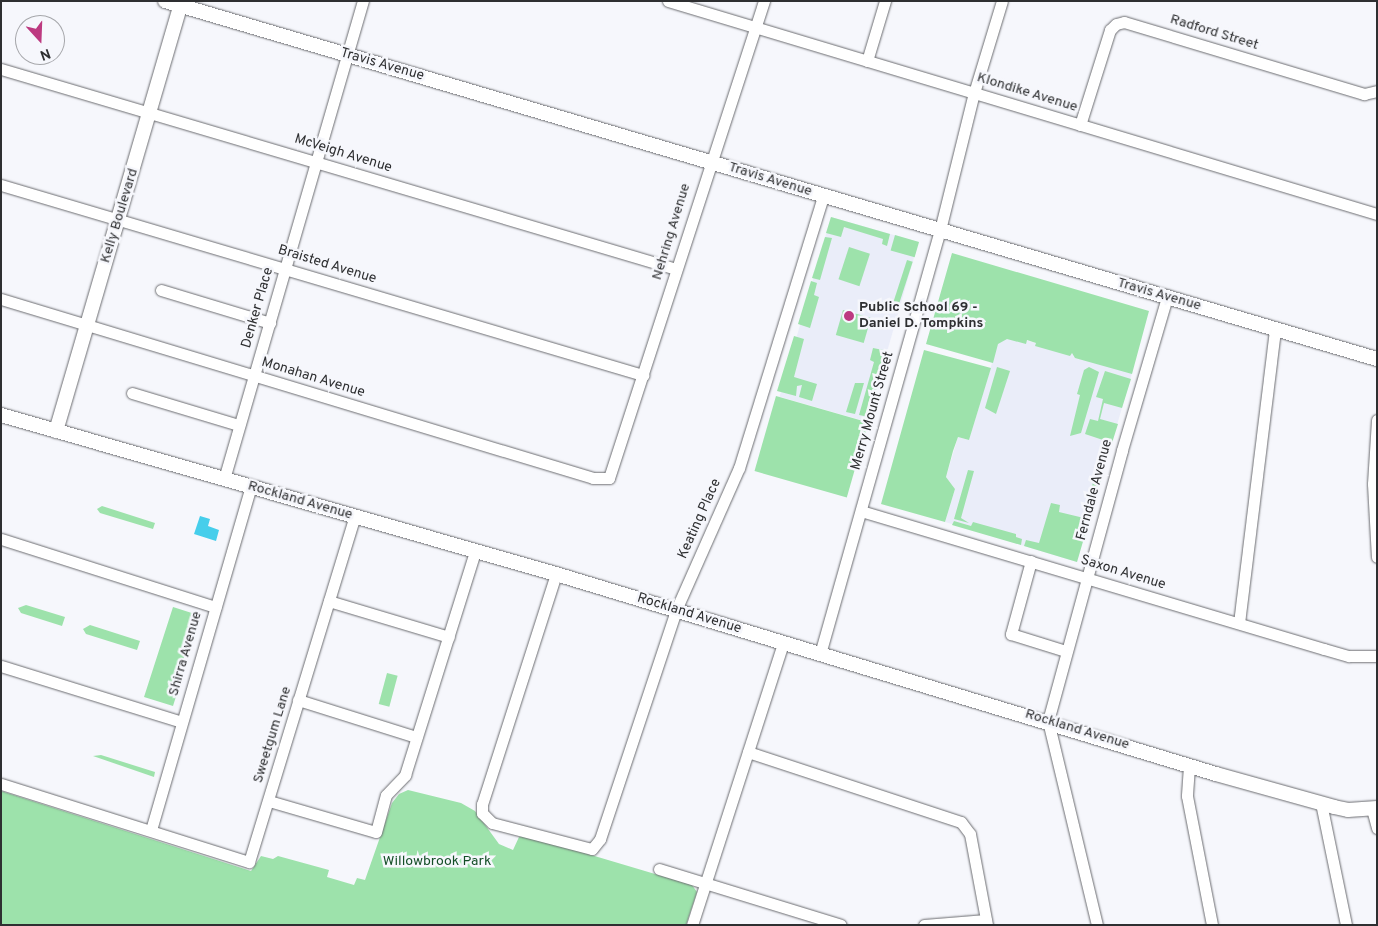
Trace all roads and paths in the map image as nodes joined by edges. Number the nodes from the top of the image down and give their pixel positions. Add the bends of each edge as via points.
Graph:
1 (164, 1) edge
2 (364, 1) edge
3 (668, 1) edge
4 (764, 1) edge
5 (885, 1) edge
6 (1002, 1) edge
7 (182, 4) edge
8 (756, 28) junction
9 (348, 55) junction
10 (867, 61) junction
11 (1, 69) edge
12 (1377, 91) edge
13 (974, 92) junction
14 (150, 112) junction
15 (1080, 125) junction
16 (317, 162) junction
17 (710, 162) junction
18 (1, 185) edge
19 (823, 196) junction
20 (1377, 214) edge
21 (119, 220) junction
22 (940, 230) junction
23 (286, 269) junction
24 (676, 269) junction
25 (161, 290) dead end
26 (1167, 297) junction
27 (1, 299) edge
28 (270, 323) junction
29 (87, 326) junction
30 (1275, 329) junction
31 (1377, 358) edge
32 (643, 375) junction
33 (254, 376) junction
34 (132, 393) dead end
35 (1, 415) edge
36 (1377, 420) edge
37 (239, 425) junction
38 (56, 431) junction
39 (614, 473) joint
40 (224, 479) junction
41 (251, 486) junction
42 (861, 511) junction
43 (355, 516) junction
44 (1, 539) edge
45 (475, 551) junction
46 (1377, 557) edge
47 (1031, 561) junction
48 (556, 574) junction
49 (1087, 578) junction
50 (329, 601) junction
51 (216, 607) junction
52 (676, 610) junction
53 (1239, 623) junction
54 (449, 637) junction
55 (783, 643) junction
56 (1066, 651) junction
57 (820, 654) junction
58 (1377, 656) edge
59 (1, 666) edge
60 (298, 700) junction
61 (1048, 721) junction
62 (182, 722) junction
63 (416, 737) junction
64 (748, 752) junction
65 (1189, 766) junction
66 (1, 784) edge
67 (269, 801) junction
68 (1321, 804) junction
69 (1374, 808) edge
70 (1377, 828) edge
71 (151, 830) junction
72 (659, 869) dead end
73 (706, 883) junction
74 (814, 921) edge
75 (987, 922) edge
76 (692, 925) edge
77 (841, 925) edge
78 (924, 925) edge
79 (1097, 925) edge
80 (1212, 925) edge
81 (1346, 925) edge

1 - 7 street, Travis Avenue
2 - 9 street, Denker Place
3 - 8 street, Klondike Avenue
4 - 8 street, Nehring Avenue
5 - 10 street
6 - 13 street, Merry Mount Street
7 - 9 street, Travis Avenue
7 - 14 street, Kelly Boulevard
8 - 10 street, Klondike Avenue
8 - 17 street, Nehring Avenue
9 - 16 street, Denker Place
9 - 17 street, Travis Avenue
10 - 13 street, Klondike Avenue
11 - 14 street, McVeigh Avenue
12 - 15 street, Radford Street via 1364,94 1124,22 1110,30
13 - 15 street, Klondike Avenue
13 - 22 street, Merry Mount Street
14 - 16 street, McVeigh Avenue
14 - 21 street, Kelly Boulevard
15 - 20 street, Klondike Avenue
16 - 23 street, Denker Place
16 - 24 street, McVeigh Avenue
17 - 19 street, Travis Avenue
17 - 24 street, Nehring Avenue
18 - 21 street, Braisted Avenue
19 - 22 street, Travis Avenue
19 - 52 street, Keating Place via 738,468
21 - 23 street, Braisted Avenue
21 - 29 street, Kelly Boulevard
22 - 26 street, Travis Avenue
22 - 42 street, Merry Mount Street
23 - 28 street, Denker Place
23 - 32 street, Braisted Avenue
24 - 32 street, Nehring Avenue
25 - 28 street
26 - 30 street, Travis Avenue
26 - 49 street, Ferndale Avenue
27 - 29 street, Monahan Avenue
28 - 33 street, Denker Place
29 - 33 street, Monahan Avenue
29 - 38 street, Kelly Boulevard
30 - 31 street, Travis Avenue
30 - 53 street
32 - 39 street, Nehring Avenue
33 - 37 street, Denker Place
33 - 39 street, Monahan Avenue via 593,478 604,480
34 - 37 street
35 - 38 street, Rockland Avenue
36 - 46 street via 1373,484
37 - 40 street, Denker Place
38 - 40 street, Rockland Avenue
40 - 41 street, Rockland Avenue
41 - 43 street, Rockland Avenue
41 - 51 street, Shirra Avenue
42 - 47 street, Saxon Avenue
42 - 57 street, Merry Mount Street
43 - 45 street, Rockland Avenue
43 - 50 street, Sweetgum Lane
44 - 51 street
45 - 48 street, Rockland Avenue
45 - 54 street
47 - 49 street, Saxon Avenue
47 - 56 street via 1011,634
48 - 52 street, Rockland Avenue
48 - 52 street, Keating Place via 482,804 482,813 492,823 594,849
49 - 53 street, Saxon Avenue
49 - 56 street, Ferndale Avenue
50 - 54 street
50 - 60 street, Sweetgum Lane
51 - 62 street, Shirra Avenue
52 - 55 street, Rockland Avenue
53 - 58 street, Saxon Avenue via 1348,656
54 - 63 street
55 - 57 street, Rockland Avenue
55 - 64 street
56 - 61 street, Ferndale Avenue
57 - 61 street, Rockland Avenue
59 - 62 street
60 - 63 street
60 - 67 street, Sweetgum Lane
61 - 65 street, Rockland Avenue
61 - 79 street
62 - 71 street, Shirra Avenue
63 - 67 street via 405,775 386,795 376,832
64 - 73 street
64 - 75 street via 961,822 970,834
65 - 68 street, Rockland Avenue
65 - 80 street via 1187,796
66 - 71 street
67 - 71 street, Sweetgum Lane via 249,862
68 - 69 street, Rockland Avenue via 1348,810
68 - 81 street
69 - 70 street
72 - 73 street
73 - 74 street
73 - 76 street
74 - 77 street
75 - 78 street

